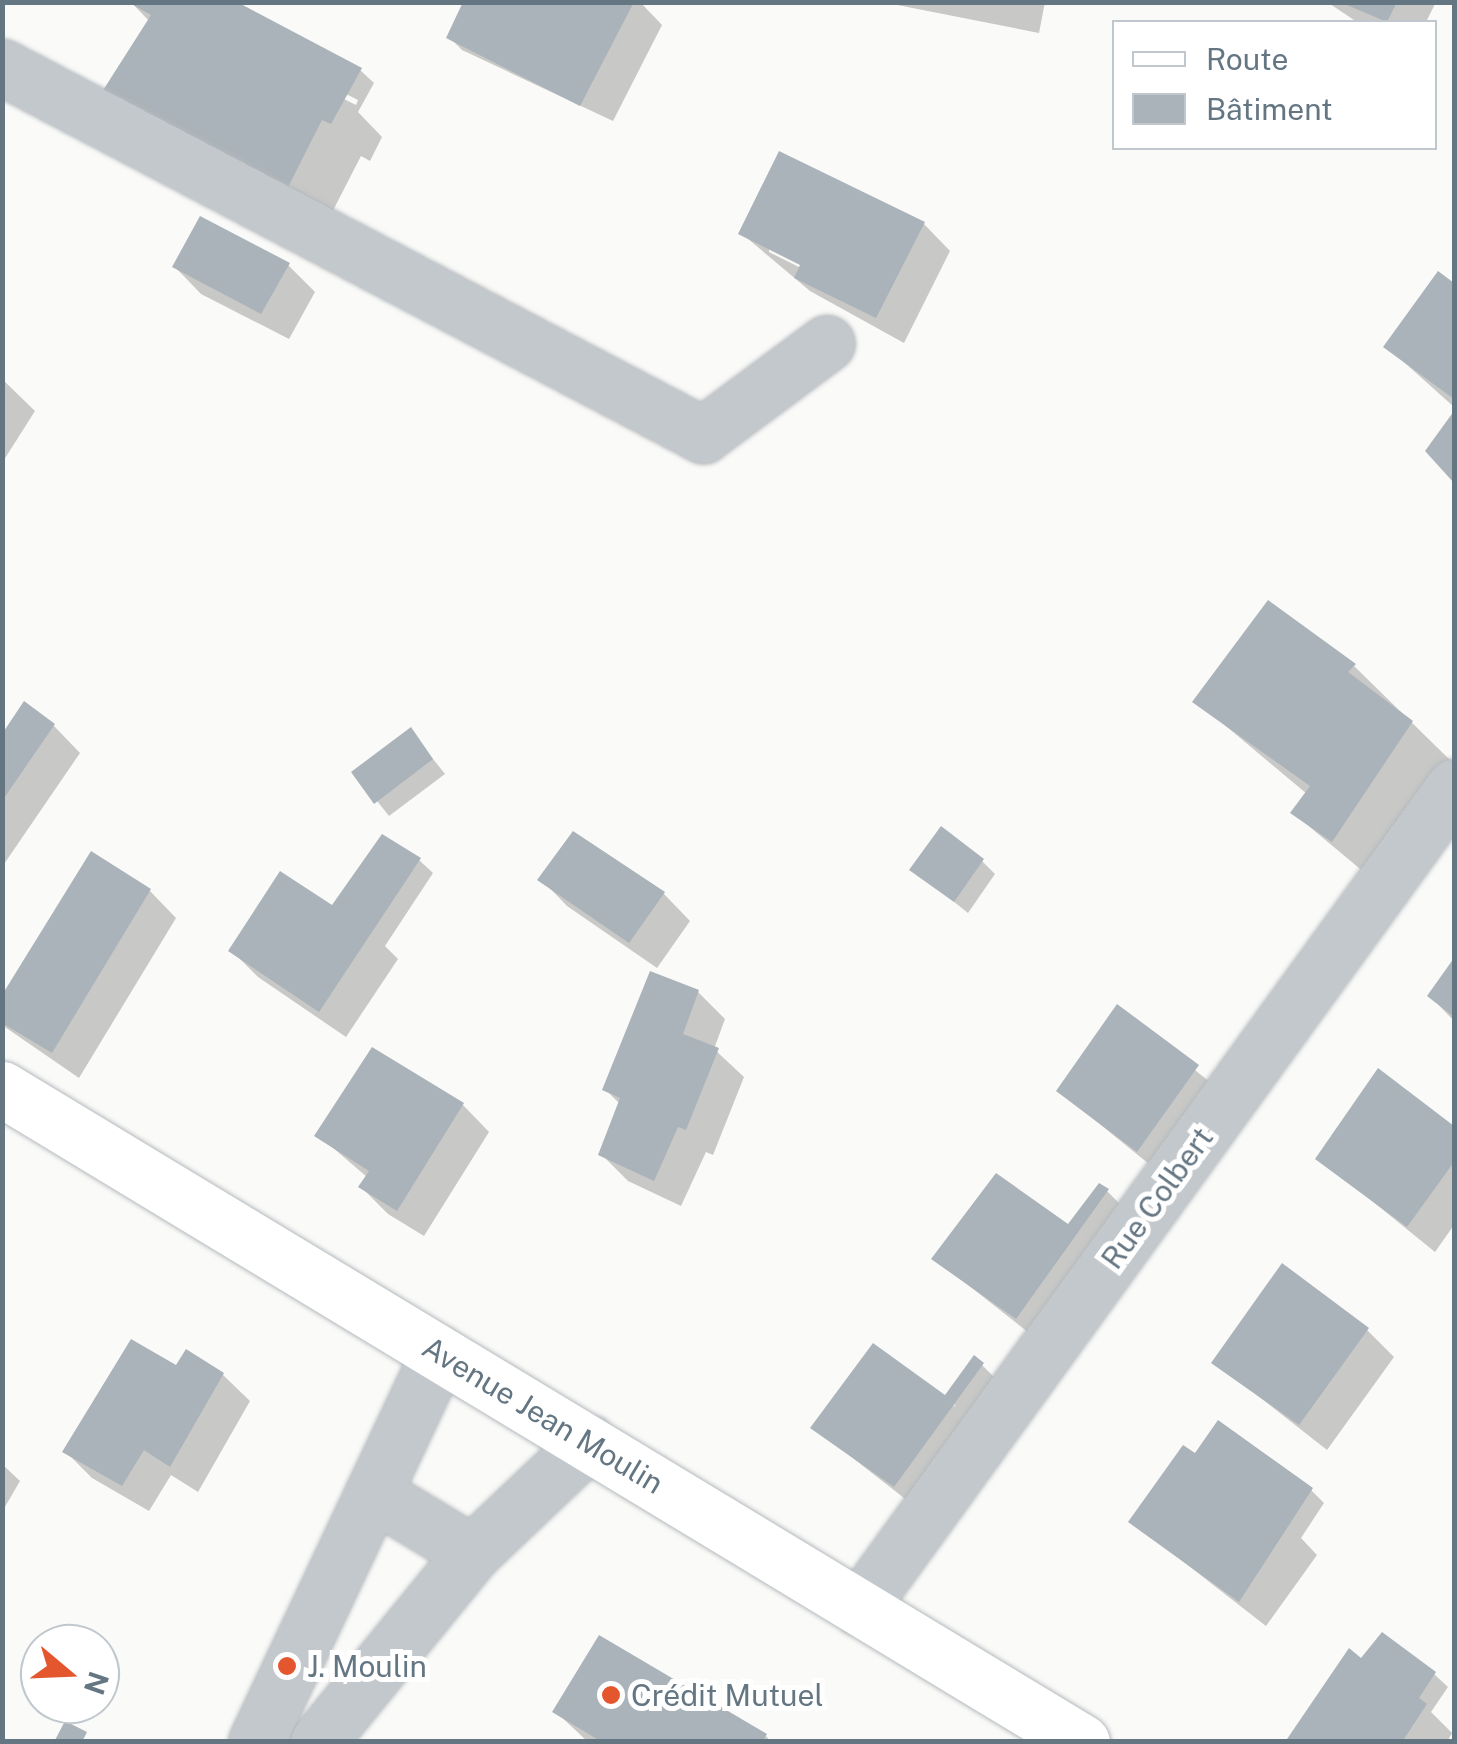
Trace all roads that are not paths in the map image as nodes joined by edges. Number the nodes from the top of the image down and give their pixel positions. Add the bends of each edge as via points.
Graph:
1 (2, 67) edge
2 (827, 343) dead end
3 (1454, 788) edge
4 (2, 1089) edge
5 (440, 1353) junction
6 (589, 1442) junction
7 (373, 1493) junction
8 (472, 1552) junction
9 (860, 1608) junction
10 (256, 1742) edge
11 (318, 1742) edge
12 (1082, 1742) edge

1 - 2 street via 702,435
3 - 9 street, Rue Colbert
4 - 5 main road, Avenue Jean Moulin
5 - 6 main road, Avenue Jean Moulin
5 - 7 street
6 - 8 street
6 - 9 main road, Avenue Jean Moulin
7 - 8 street
7 - 10 street
8 - 11 street
9 - 12 main road, Avenue Jean Moulin

